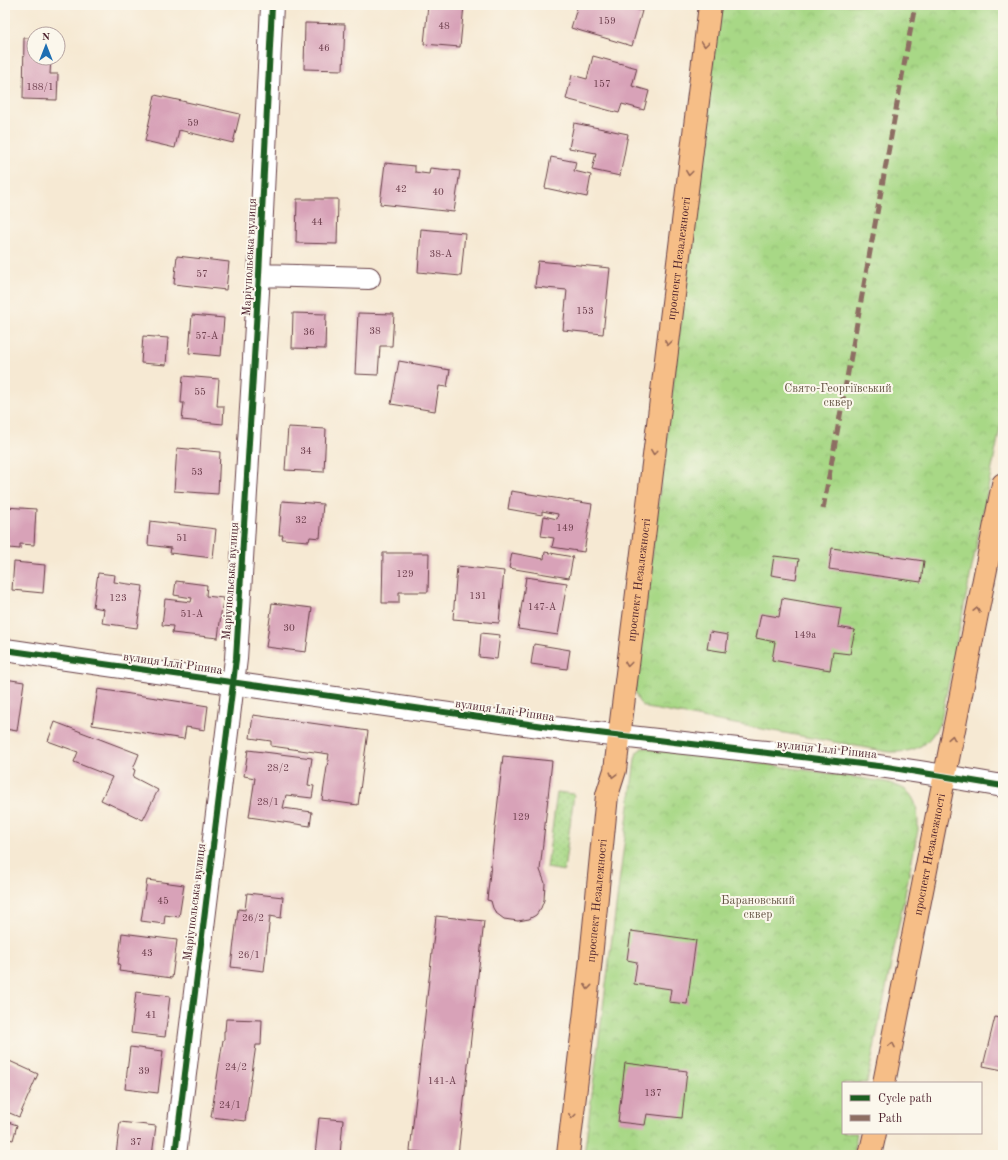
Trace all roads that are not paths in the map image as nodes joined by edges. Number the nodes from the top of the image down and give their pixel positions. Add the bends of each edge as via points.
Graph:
1 (272, 5) edge
2 (710, 5) edge
3 (260, 275) junction
4 (369, 278) dead end
5 (1003, 484) edge
6 (5, 650) edge
7 (232, 683) junction
8 (619, 736) junction
9 (945, 776) junction
10 (1003, 786) edge
11 (884, 1082) edge
12 (874, 1134) edge
13 (175, 1155) edge
14 (568, 1155) edge
15 (870, 1155) edge

1 - 3 street, Маріупольська вулиця
2 -> 8 main road, проспект Незалежності
3 - 4 street, Маріупольська вулиця
3 - 7 street, Маріупольська вулиця via 236,659
9 -> 5 main road, проспект Незалежності
6 - 7 street, вулиця Іллі Ріпина
7 - 8 street, вулиця Іллі Ріпина
7 - 13 street, Маріупольська вулиця
8 - 9 street, вулиця Іллі Ріпина
8 -> 14 main road, проспект Незалежності via 615,770 607,795
9 - 10 street, вулиця Іллі Ріпина
11 -> 9 main road, проспект Незалежності
12 - 15 main road

